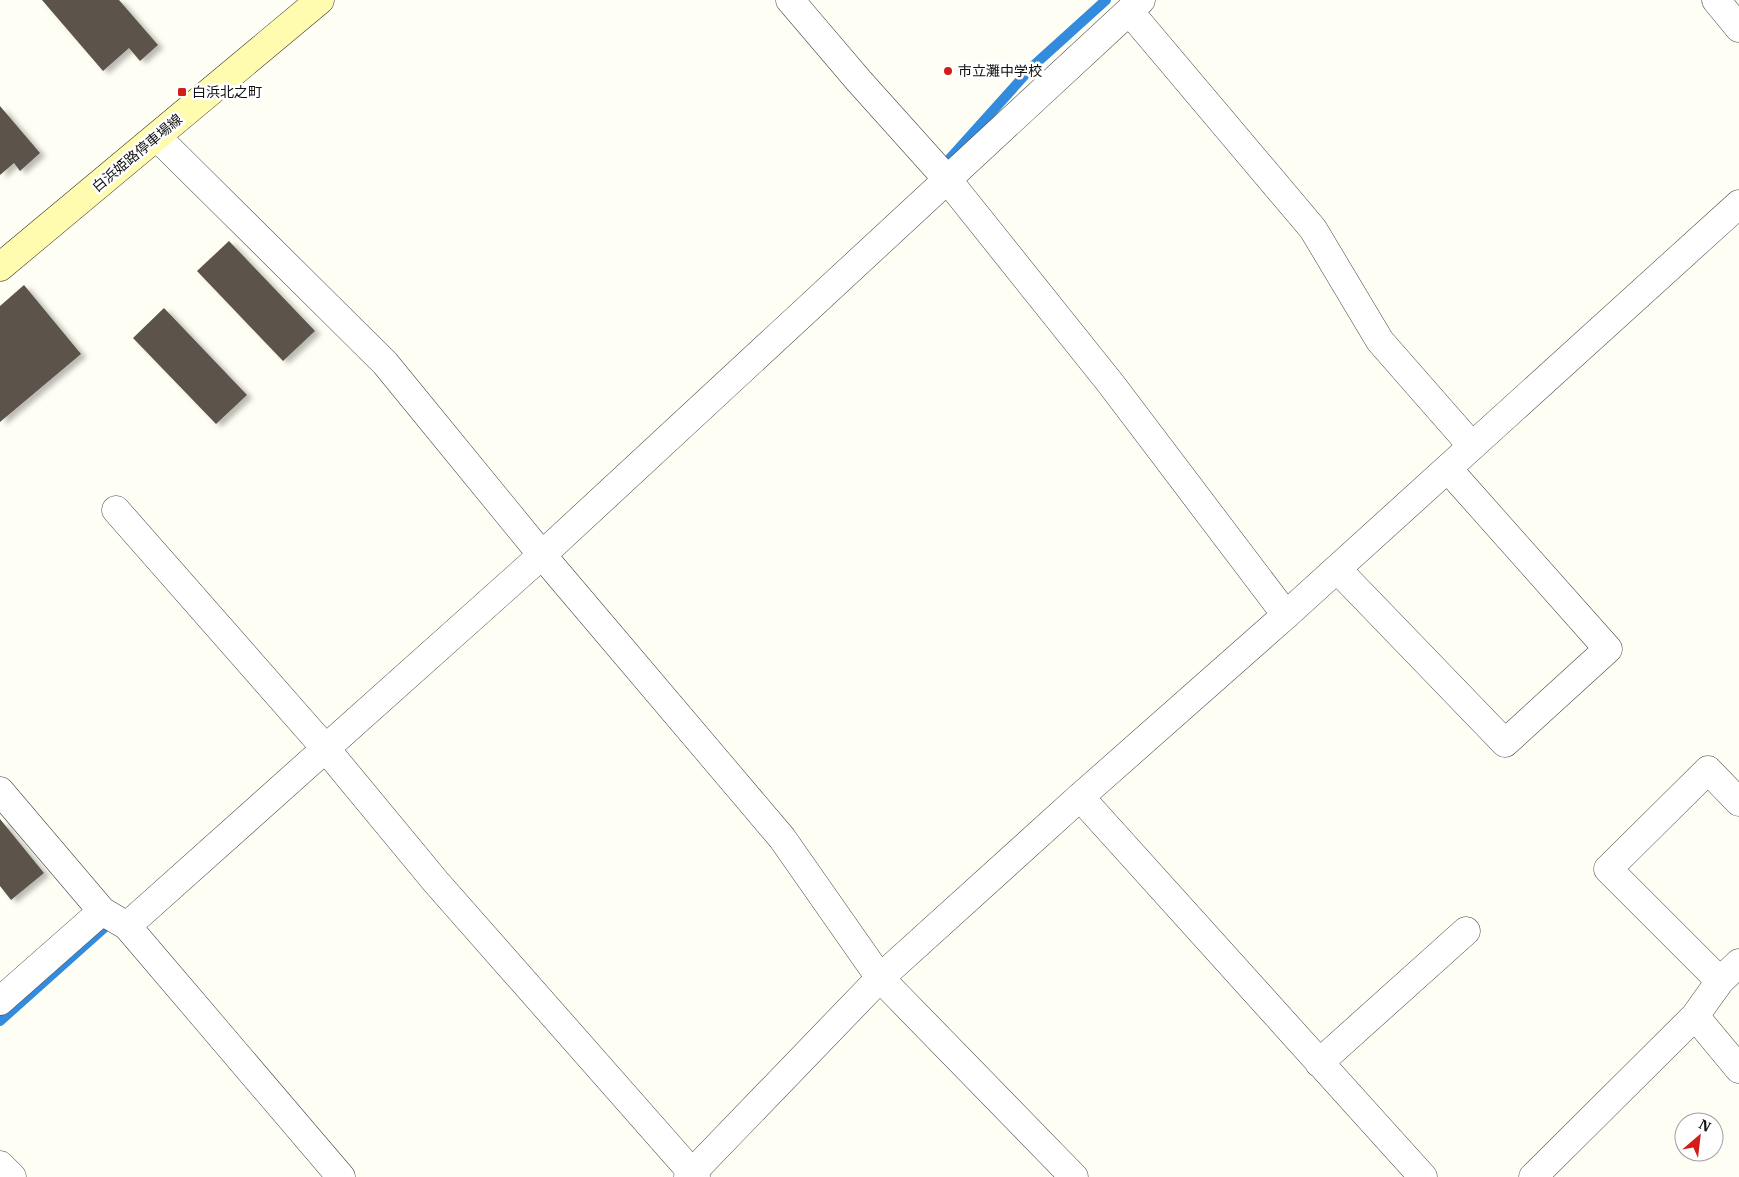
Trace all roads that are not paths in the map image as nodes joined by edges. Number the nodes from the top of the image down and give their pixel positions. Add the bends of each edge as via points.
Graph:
1 (320, 0) edge
2 (790, 0) edge
3 (1716, 0) edge
4 (1135, 5) edge
5 (1739, 28) edge
6 (157, 137) junction
7 (938, 170) junction
8 (1739, 204) edge
9 (0, 267) edge
10 (1472, 446) junction
11 (1448, 469) junction
12 (116, 510) dead end
13 (542, 555) junction
14 (1337, 569) junction
15 (1286, 615) junction
16 (326, 749) junction
17 (0, 791) edge
18 (1080, 797) junction
19 (1739, 802) edge
20 (102, 911) junction
21 (127, 926) junction
22 (1466, 930) dead end
23 (1729, 972) edge
24 (880, 978) junction
25 (0, 1001) edge
26 (1695, 1016) junction
27 (1320, 1063) junction
28 (1739, 1069) edge
29 (0, 1165) edge
30 (692, 1176) edge
31 (12, 1177) edge
32 (341, 1177) edge
33 (1074, 1177) edge
34 (1423, 1177) edge
35 (1533, 1177) edge

1 - 6 main road, 白浜姫路停車場線
2 - 7 street
3 - 5 street
4 - 7 street
4 - 10 street via 1313,230 1380,341
6 - 9 main road, 白浜姫路停車場線
6 - 13 street via 385,363
7 - 13 street
7 - 15 street via 1111,384
8 - 10 street
10 - 11 street
11 - 14 street
11 - 14 street via 1608,649 1505,743
12 - 16 street
13 - 16 street
13 - 24 street via 782,838
14 - 15 street
15 - 18 street
16 - 21 street
16 - 30 street via 436,882
17 - 20 street
18 - 24 street
18 - 27 street
19 - 23 street via 1708,770 1608,870
20 - 21 street
20 - 25 street
21 - 32 street
22 - 27 street
23 - 26 street
24 - 30 street
24 - 33 street
26 - 28 street
26 - 35 street
27 - 34 street
29 - 31 street

